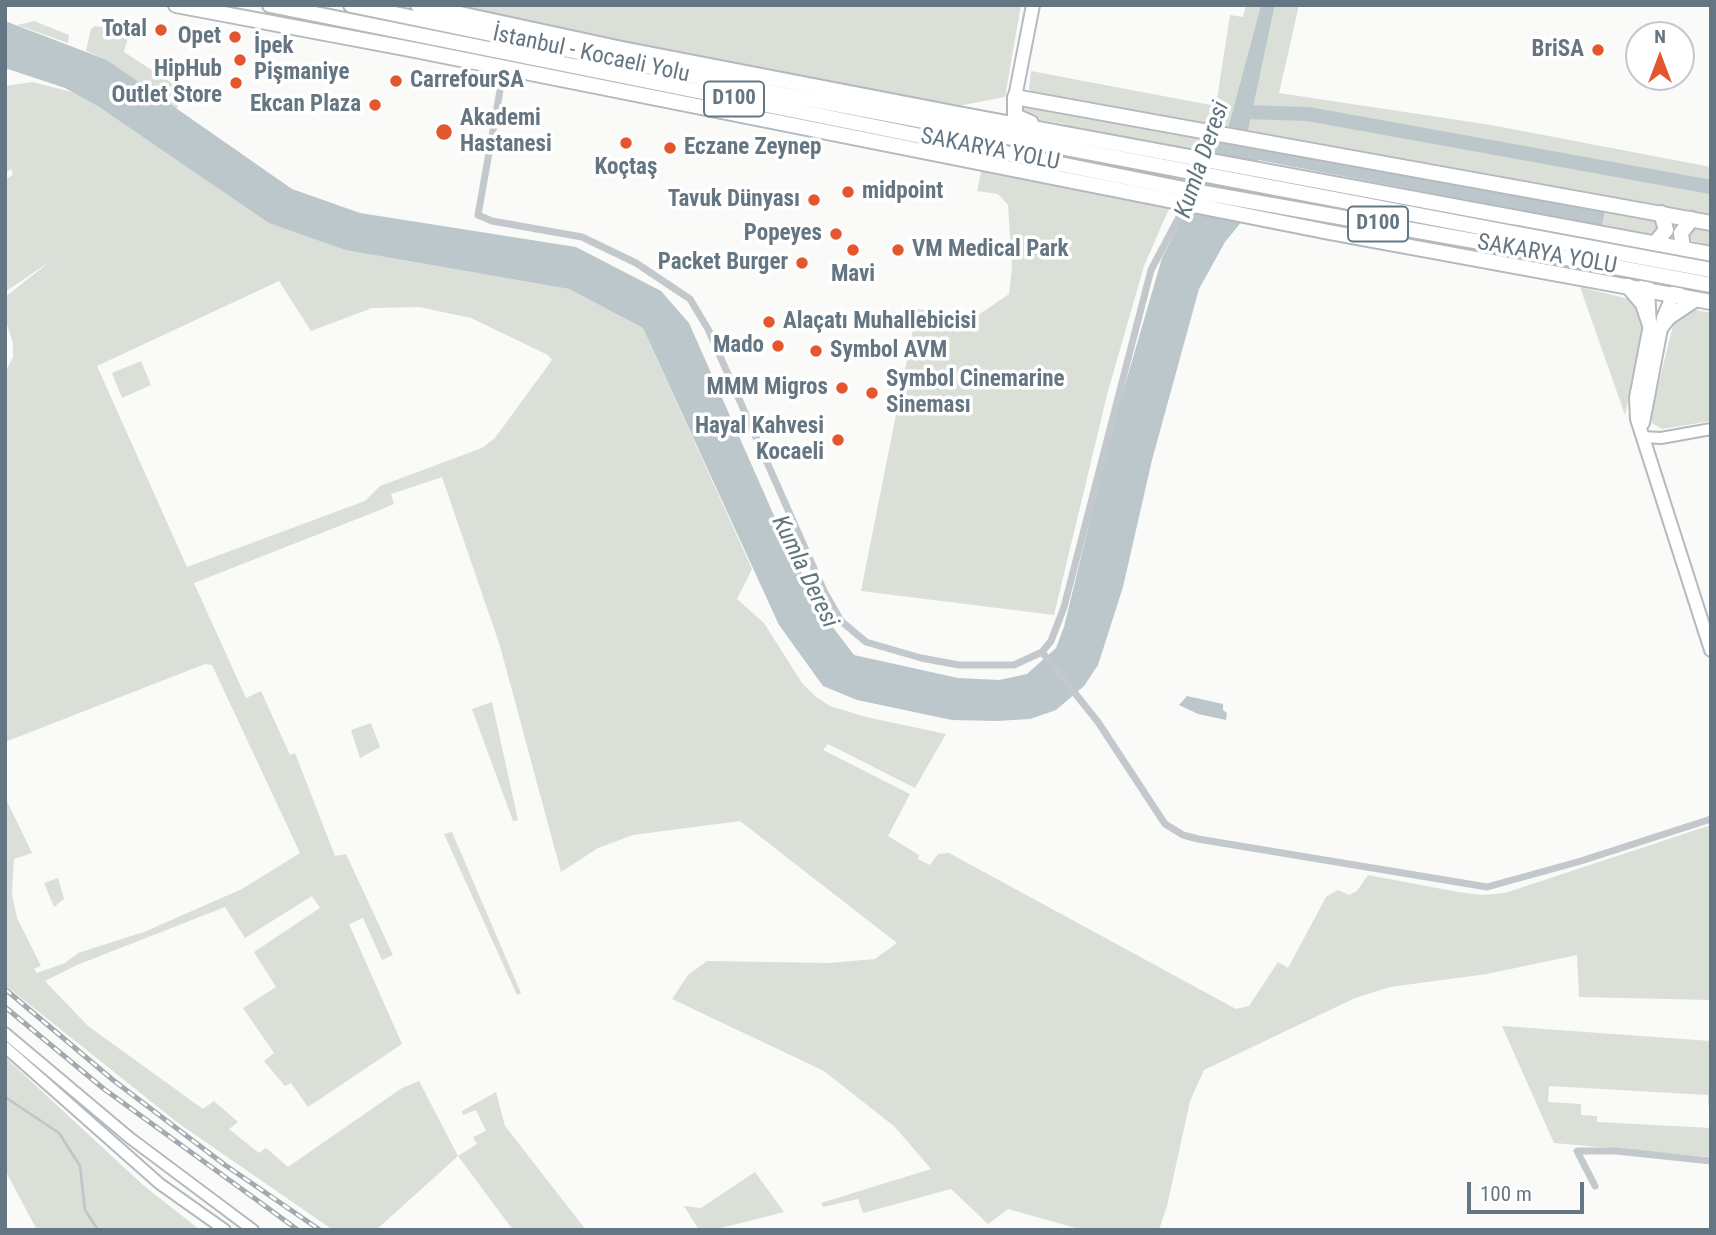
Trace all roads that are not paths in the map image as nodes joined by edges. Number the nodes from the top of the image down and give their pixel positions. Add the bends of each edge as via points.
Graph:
1 (176, 5) edge
2 (270, 5) edge
3 (351, 5) edge
4 (418, 5) edge
5 (1033, 5) edge
6 (450, 9) edge
7 (504, 68) junction
8 (1015, 97) junction
9 (984, 119) junction
10 (1070, 134) junction
11 (1279, 189) junction
12 (1394, 195) junction
13 (1194, 200) junction
14 (1252, 207) junction
15 (1661, 213) junction
16 (1692, 219) junction
17 (1711, 223) edge
18 (1621, 236) junction
19 (1510, 240) junction
20 (1655, 243) junction
21 (1683, 248) junction
22 (1711, 254) edge
23 (1711, 268) edge
24 (1607, 282) junction
25 (1711, 285) edge
26 (1628, 286) junction
27 (1648, 290) junction
28 (1673, 295) junction
29 (1706, 299) edge
30 (1655, 326) junction
31 (1711, 429) edge
32 (1642, 437) junction
33 (1711, 650) edge
34 (1043, 654) junction
35 (1711, 818) edge
36 (5, 1033) edge
37 (5, 1047) edge
38 (1711, 1161) edge
39 (1595, 1186) dead end
40 (222, 1230) edge
41 (253, 1230) edge

1 - 7 highway
2 - 13 highway, SAKARYA YOLU / D100
3 - 11 highway, İstanbul - Kocaeli Yolu / D100 via 775,93
4 - 6 highway
5 - 8 main road
6 - 9 highway via 622,49
7 - 13 highway
7 - 34 street via 478,215 582,236 636,263 691,299 824,591 851,632 886,649 959,666 1014,665
8 - 9 highway via 1008,111
8 - 10 highway via 1018,120
8 - 15 highway
9 - 10 highway
10 - 12 highway
11 - 12 highway
11 - 19 highway, D100
12 - 18 highway
13 - 14 highway, SAKARYA YOLU / D100
13 - 34 street via 1151,270 1064,607
14 - 19 highway, SAKARYA YOLU / D100
14 - 24 highway via 1391,243
15 - 16 highway
15 - 20 highway via 1665,230
16 - 17 highway
16 - 21 highway via 1681,233
18 - 20 highway
18 - 24 highway via 1628,250 1626,262 1622,272
19 - 23 highway, D100, bridge
19 - 25 highway, SAKARYA YOLU / D100, bridge
20 - 21 highway
20 - 27 main road via 1641,264
21 - 22 highway
21 - 28 main road via 1688,271
23 - 29 highway via 1706,277
24 - 26 highway
26 - 27 highway
26 - 30 highway
27 - 28 highway
27 - 30 main road
28 - 29 highway
28 - 30 main road
29 - 30 highway
30 - 32 main road
31 - 32 main road
32 - 33 main road
34 - 35 street via 1081,700 1164,824 1198,839 1487,887
36 - 41 main road via 130,1138
37 - 40 main road via 160,1184
38 - 39 street via 1577,1151

